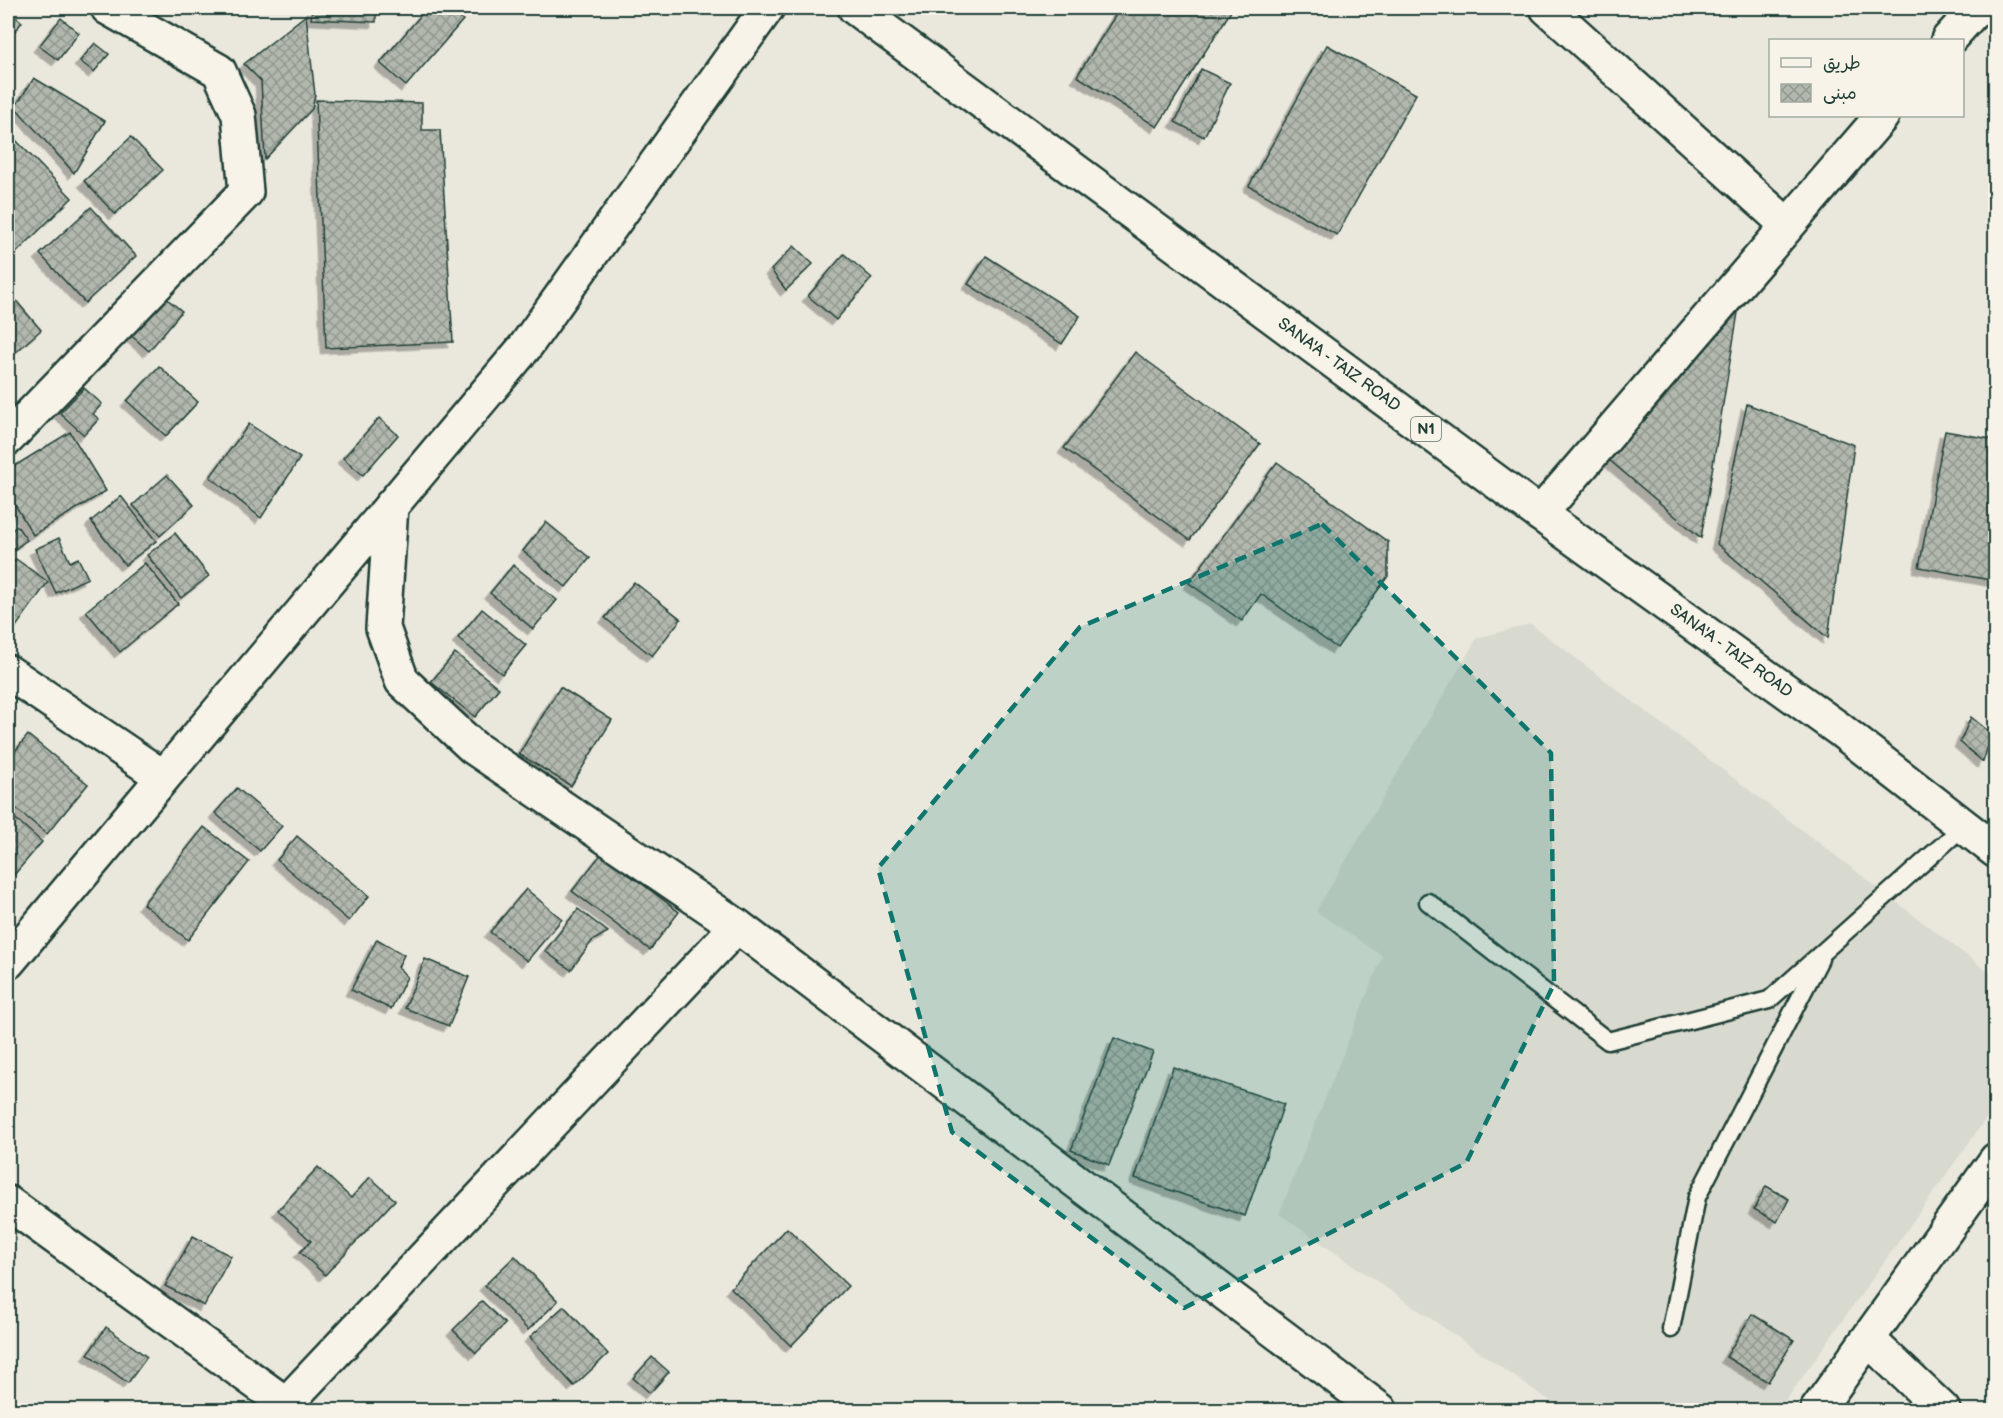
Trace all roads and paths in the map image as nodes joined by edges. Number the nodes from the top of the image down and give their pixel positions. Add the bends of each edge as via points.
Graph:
1 (108, 8) edge
2 (767, 8) edge
3 (855, 8) edge
4 (1547, 8) edge
5 (1977, 8) edge
6 (1949, 39) edge
7 (1881, 117) edge
8 (1786, 225) junction
9 (8, 438) edge
10 (391, 506) junction
11 (1540, 514) junction
12 (8, 672) edge
13 (163, 777) junction
14 (1964, 826) junction
15 (1995, 851) edge
16 (1428, 902) dead end
17 (737, 926) junction
18 (1825, 950) junction
19 (8, 962) edge
20 (1995, 1160) edge
21 (8, 1203) edge
22 (1671, 1329) dead end
23 (1869, 1340) junction
24 (291, 1407) edge
25 (1374, 1408) edge
26 (1817, 1410) edge
27 (1943, 1410) edge

1 - 9 main road via 219,71 239,115 246,192
2 - 10 main road via 525,347
3 - 11 main road, SANA'A - TAIZ ROAD / N1
4 - 8 main road
5 - 6 main road
7 - 8 main road
8 - 11 main road
10 - 13 main road
10 - 17 main road via 382,628 402,681 473,747
11 - 14 main road, SANA'A - TAIZ ROAD / N1 via 1839,729
12 - 13 main road
13 - 19 main road
14 - 15 main road, SANA'A - TAIZ ROAD / N1
14 - 18 lane
16 - 18 lane via 1608,1041 1769,1000
17 - 24 main road
17 - 25 main road
18 - 22 lane via 1697,1197
20 - 23 main road
21 - 24 main road
23 - 26 main road
23 - 27 main road

